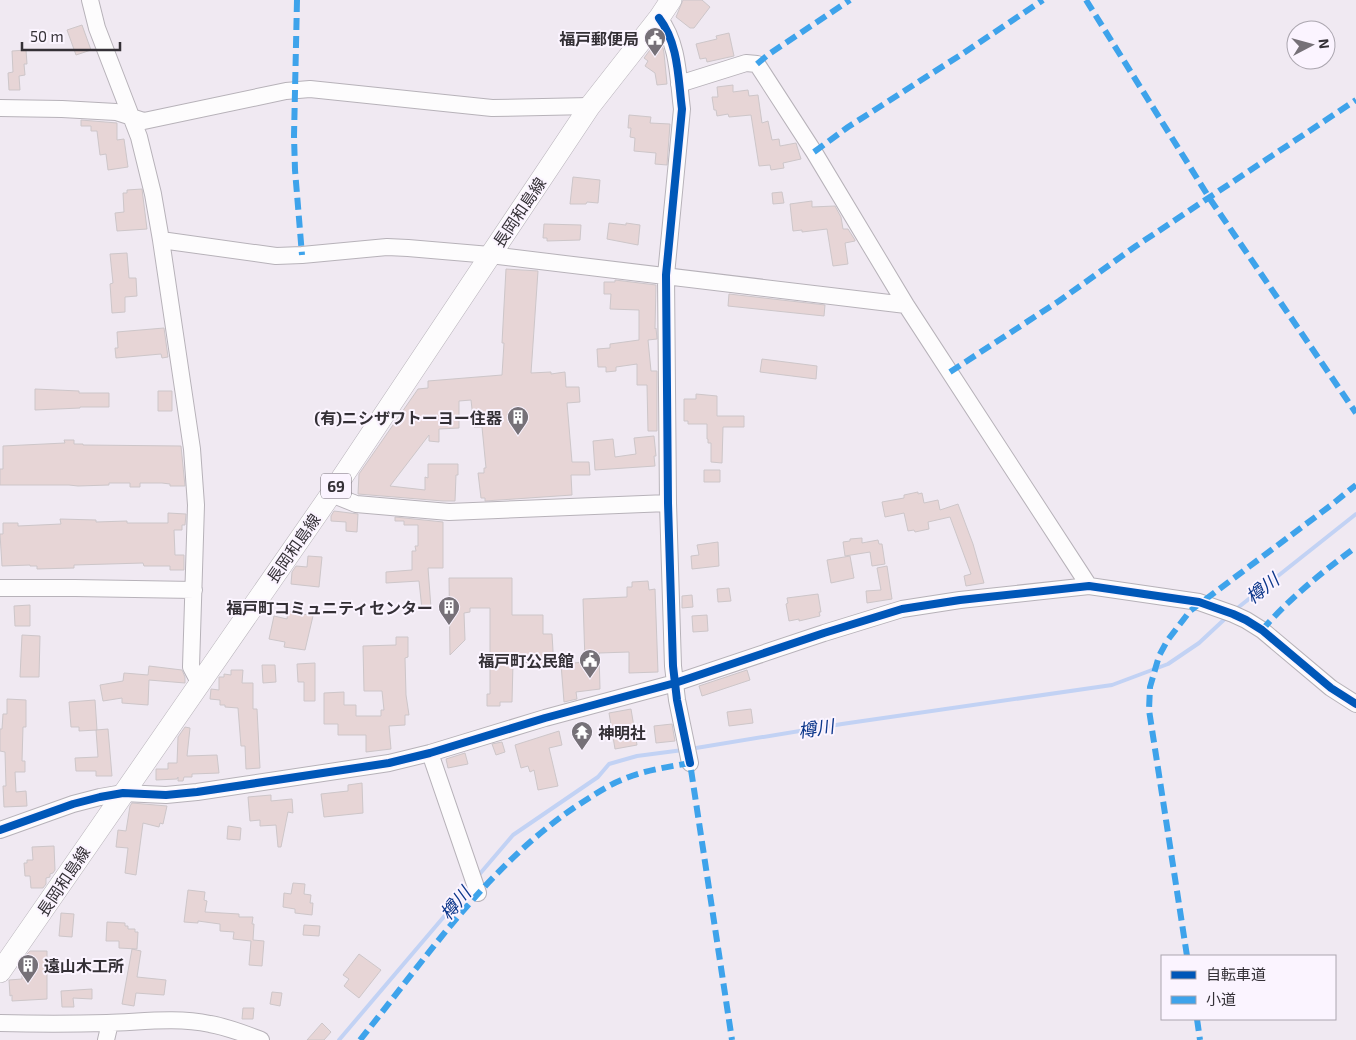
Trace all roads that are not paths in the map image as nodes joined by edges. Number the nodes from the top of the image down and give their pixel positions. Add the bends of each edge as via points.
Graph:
1 (90, 0) edge
2 (671, 0) edge
3 (659, 18) junction
4 (679, 84) junction
5 (590, 106) junction
6 (0, 108) edge
7 (131, 118) junction
8 (161, 240) junction
9 (490, 255) junction
10 (666, 275) junction
11 (906, 305) junction
12 (331, 494) junction
13 (668, 503) junction
14 (1089, 586) junction
15 (0, 588) edge
16 (194, 590) junction
17 (675, 683) junction
18 (200, 684) junction
19 (1356, 704) edge
20 (430, 753) junction
21 (690, 763) dead end
22 (123, 793) junction
23 (0, 830) edge
24 (477, 889) dead end
25 (0, 972) edge
26 (0, 1023) edge
27 (110, 1023) junction
28 (106, 1040) edge
29 (261, 1040) edge

1 - 7 street via 97,28
2 - 3 main road, 長岡和島線 / 69
3 - 4 street via 667,28 680,72
3 - 5 main road, 長岡和島線 / 69
4 - 10 street via 682,109
4 - 11 street via 746,64 757,64
5 - 7 street via 492,108 310,89 286,91 144,122
5 - 9 main road, 長岡和島線 / 69
6 - 7 street via 116,112
7 - 8 street via 139,137
8 - 9 street via 276,256 387,247
8 - 16 street via 192,449 196,505
9 - 10 street
9 - 12 main road, 長岡和島線 / 69
10 - 11 street
10 - 13 street
11 - 14 street
12 - 13 street via 356,504 449,512
12 - 18 main road, 長岡和島線 / 69
13 - 17 street
14 - 17 street via 902,609
14 - 19 street via 1189,600 1220,608 1262,630 1331,688
15 - 16 street
16 - 18 street via 191,667
17 - 20 street
17 - 21 street
18 - 22 main road, 長岡和島線 / 69
20 - 22 street via 389,763 197,792 166,795
20 - 24 street
22 - 23 street via 73,804
22 - 25 main road, 長岡和島線 / 69
26 - 27 street
27 - 28 street
27 - 29 street via 156,1020 210,1024

